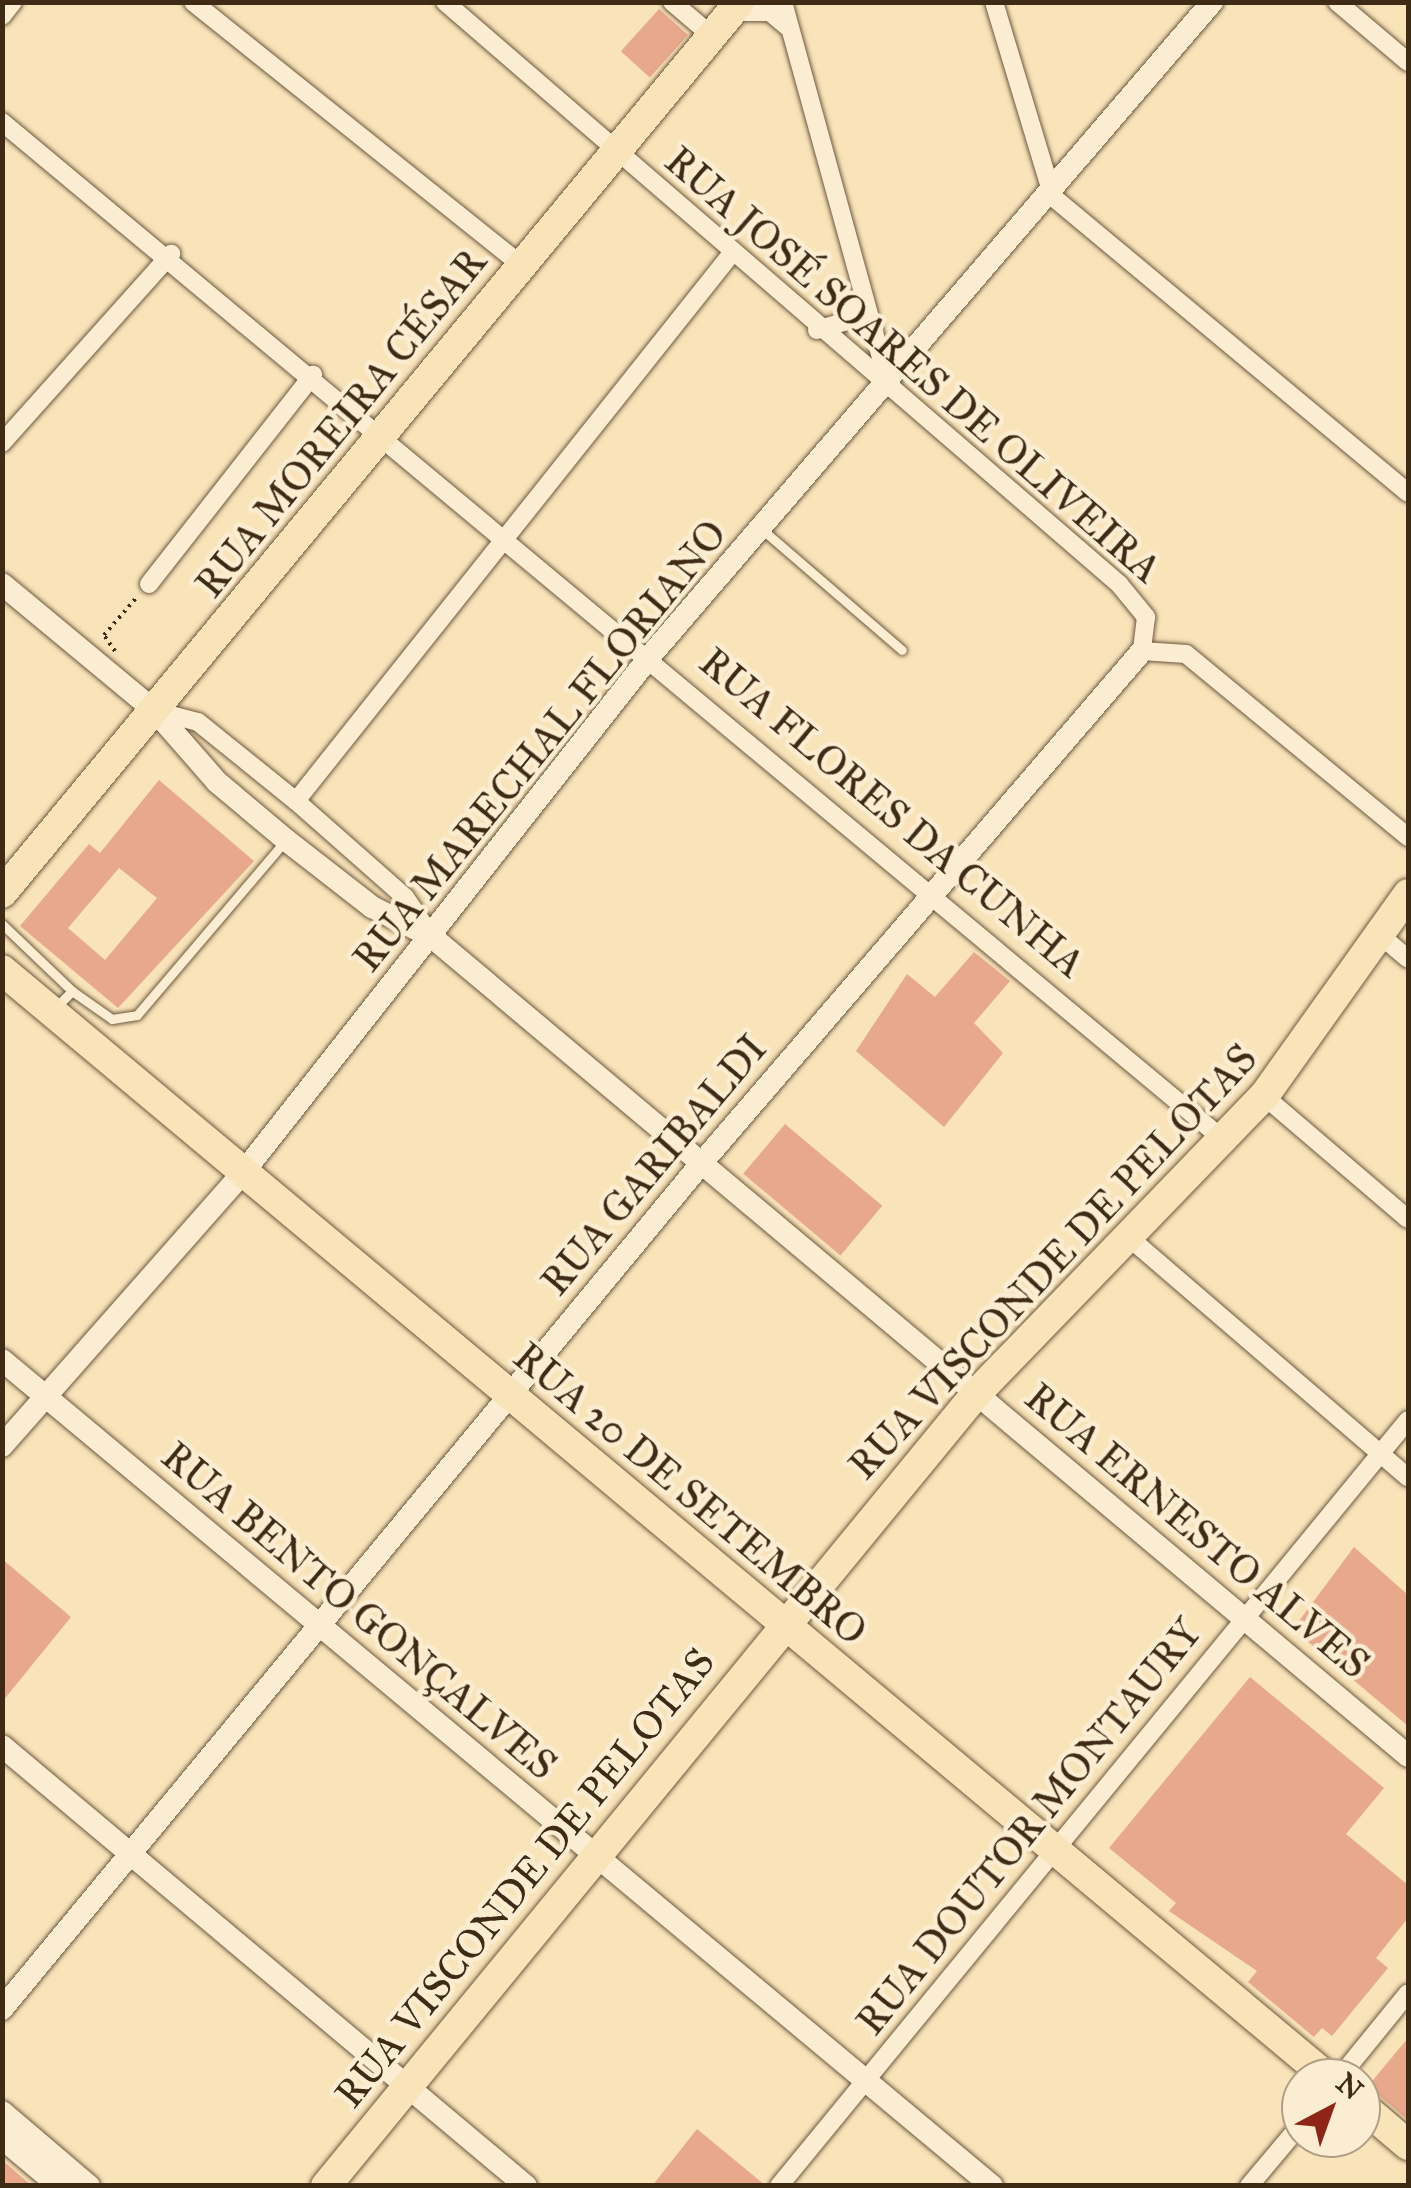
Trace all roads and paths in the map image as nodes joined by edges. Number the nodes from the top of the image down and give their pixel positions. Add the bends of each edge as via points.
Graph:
1 (13, 2) edge
2 (193, 2) edge
3 (446, 2) edge
4 (672, 2) edge
5 (784, 2) edge
6 (994, 2) edge
7 (1212, 2) edge
8 (1337, 2) edge
9 (736, 7) edge
10 (2, 16) edge
11 (788, 28) junction
12 (712, 36) junction
13 (1408, 62) edge
14 (2, 122) edge
15 (617, 152) junction
16 (1053, 197) junction
17 (732, 253) junction
18 (171, 254) junction
19 (522, 266) junction
20 (858, 302) junction
21 (817, 330) junction
22 (312, 375) junction
23 (889, 388) junction
24 (384, 434) junction
25 (2, 443) edge
26 (1408, 493) edge
27 (764, 531) junction
28 (505, 532) junction
29 (2, 584) edge
30 (149, 584) joint
31 (902, 650) dead end
32 (1142, 651) junction
33 (651, 655) junction
34 (102, 666) junction
35 (154, 711) junction
36 (296, 801) junction
37 (1408, 837) edge
38 (286, 840) junction
39 (2, 893) edge
40 (931, 893) junction
41 (1408, 894) edge
42 (2, 924) edge
43 (1381, 936) junction
44 (432, 937) junction
45 (1408, 959) edge
46 (2, 970) edge
47 (62, 1001) junction
48 (1264, 1096) junction
49 (1225, 1141) junction
50 (700, 1165) junction
51 (242, 1174) junction
52 (1408, 1219) edge
53 (1132, 1240) junction
54 (2, 1360) edge
55 (44, 1394) junction
56 (975, 1395) junction
57 (512, 1396) junction
58 (1408, 1420) edge
59 (2, 1446) edge
60 (1380, 1452) junction
61 (1408, 1477) edge
62 (1245, 1620) junction
63 (783, 1624) junction
64 (322, 1629) junction
65 (2, 1746) edge
66 (1408, 1756) edge
67 (1056, 1851) junction
68 (133, 1854) junction
69 (597, 1859) junction
70 (1408, 1994) edge
71 (2, 2009) edge
72 (1304, 2058) edge
73 (1355, 2058) edge
74 (866, 2080) junction
75 (406, 2088) junction
76 (2, 2112) edge
77 (1381, 2122) edge
78 (2, 2138) edge
79 (1408, 2145) edge
80 (1281, 2148) edge
81 (88, 2185) edge
82 (59, 2186) edge
83 (326, 2186) edge
84 (526, 2186) edge
85 (779, 2186) edge
86 (992, 2186) edge
87 (1249, 2186) edge

1 - 10 street
2 - 19 street
3 - 15 street, RUA JOSÉ SOARES DE OLIVEIRA
4 - 12 street
5 - 11 street
6 - 16 street
7 - 16 street, RUA MARECHAL FLORIANO
8 - 13 street
9 - 11 street via 770,12
9 - 12 main road, RUA MOREIRA CÉSAR
11 - 20 street
12 - 15 main road, RUA MOREIRA CÉSAR
14 - 18 street, RUA FLORES DA CUNHA
15 - 17 street, RUA JOSÉ SOARES DE OLIVEIRA
15 - 19 main road, RUA MOREIRA CÉSAR
16 - 23 street, RUA MARECHAL FLORIANO
16 - 26 street
17 - 21 street, RUA JOSÉ SOARES DE OLIVEIRA
17 - 28 street
18 - 22 street, RUA FLORES DA CUNHA
18 - 25 street
19 - 24 main road, RUA MOREIRA CÉSAR
20 - 21 street via 844,322
20 - 23 street
21 - 23 street, RUA JOSÉ SOARES DE OLIVEIRA
22 - 24 street, RUA FLORES DA CUNHA
22 - 30 street
23 - 27 street, RUA MARECHAL FLORIANO
23 - 32 street, RUA JOSÉ SOARES DE OLIVEIRA via 1137,602 1146,616
24 - 28 street, RUA FLORES DA CUNHA
24 - 35 main road, RUA MOREIRA CÉSAR
27 - 31 lane
27 - 33 street, RUA MARECHAL FLORIANO
28 - 33 street, RUA FLORES DA CUNHA
28 - 36 street
29 - 34 street, RUA ERNESTO ALVES
30 - 34 path via 104,634 118,647
32 - 37 street, RUA JOSÉ SOARES DE OLIVEIRA via 1186,654
32 - 40 street, RUA GARIBALDI
33 - 40 street, RUA FLORES DA CUNHA
33 - 44 street, RUA MARECHAL FLORIANO
34 - 35 street, RUA ERNESTO ALVES
35 - 36 street, RUA ERNESTO ALVES via 198,722
35 - 38 street, RUA ERNESTO ALVES via 217,782
35 - 39 main road, RUA MOREIRA CÉSAR
36 - 44 street, RUA ERNESTO ALVES via 404,897
38 - 44 street, RUA ERNESTO ALVES via 372,907
38 - 47 lane via 138,1015 112,1019
40 - 49 street, RUA FLORES DA CUNHA
40 - 50 street, RUA GARIBALDI
41 - 43 main road, RUA VISCONDE DE PELOTAS
42 - 47 lane
43 - 45 street
43 - 48 main road, RUA VISCONDE DE PELOTAS
44 - 50 street, RUA ERNESTO ALVES
44 - 51 street, RUA MARECHAL FLORIANO
46 - 47 main road, RUA 20 DE SETEMBRO
47 - 51 main road, RUA 20 DE SETEMBRO
48 - 49 main road, RUA VISCONDE DE PELOTAS
48 - 52 street
49 - 53 main road, RUA VISCONDE DE PELOTAS
50 - 56 street, RUA ERNESTO ALVES
50 - 57 street, RUA GARIBALDI
51 - 55 street, RUA MARECHAL FLORIANO
51 - 57 main road, RUA 20 DE SETEMBRO
53 - 56 main road, RUA VISCONDE DE PELOTAS
53 - 60 street
54 - 55 street, RUA BENTO GONÇALVES
55 - 59 street, RUA MARECHAL FLORIANO
55 - 64 street, RUA BENTO GONÇALVES
56 - 62 street, RUA ERNESTO ALVES
56 - 63 main road, RUA VISCONDE DE PELOTAS
57 - 63 main road, RUA 20 DE SETEMBRO
57 - 64 street, RUA GARIBALDI
58 - 60 street, RUA DOUTOR MONTAURY
60 - 61 street
60 - 62 street, RUA DOUTOR MONTAURY
62 - 66 street, RUA ERNESTO ALVES
62 - 67 street, RUA DOUTOR MONTAURY
63 - 67 main road, RUA 20 DE SETEMBRO
63 - 69 main road, RUA VISCONDE DE PELOTAS
64 - 68 street, RUA GARIBALDI
64 - 69 street, RUA BENTO GONÇALVES
65 - 68 street
67 - 72 main road, RUA 20 DE SETEMBRO
67 - 74 street, RUA DOUTOR MONTAURY
68 - 71 street, RUA GARIBALDI
68 - 75 street
69 - 74 street, RUA BENTO GONÇALVES
69 - 75 main road, RUA VISCONDE DE PELOTAS
70 - 73 street
74 - 85 street, RUA DOUTOR MONTAURY
74 - 86 street, RUA BENTO GONÇALVES
75 - 83 main road, RUA VISCONDE DE PELOTAS
75 - 84 street
76 - 81 street
77 - 79 main road
78 - 82 street
80 - 87 street

